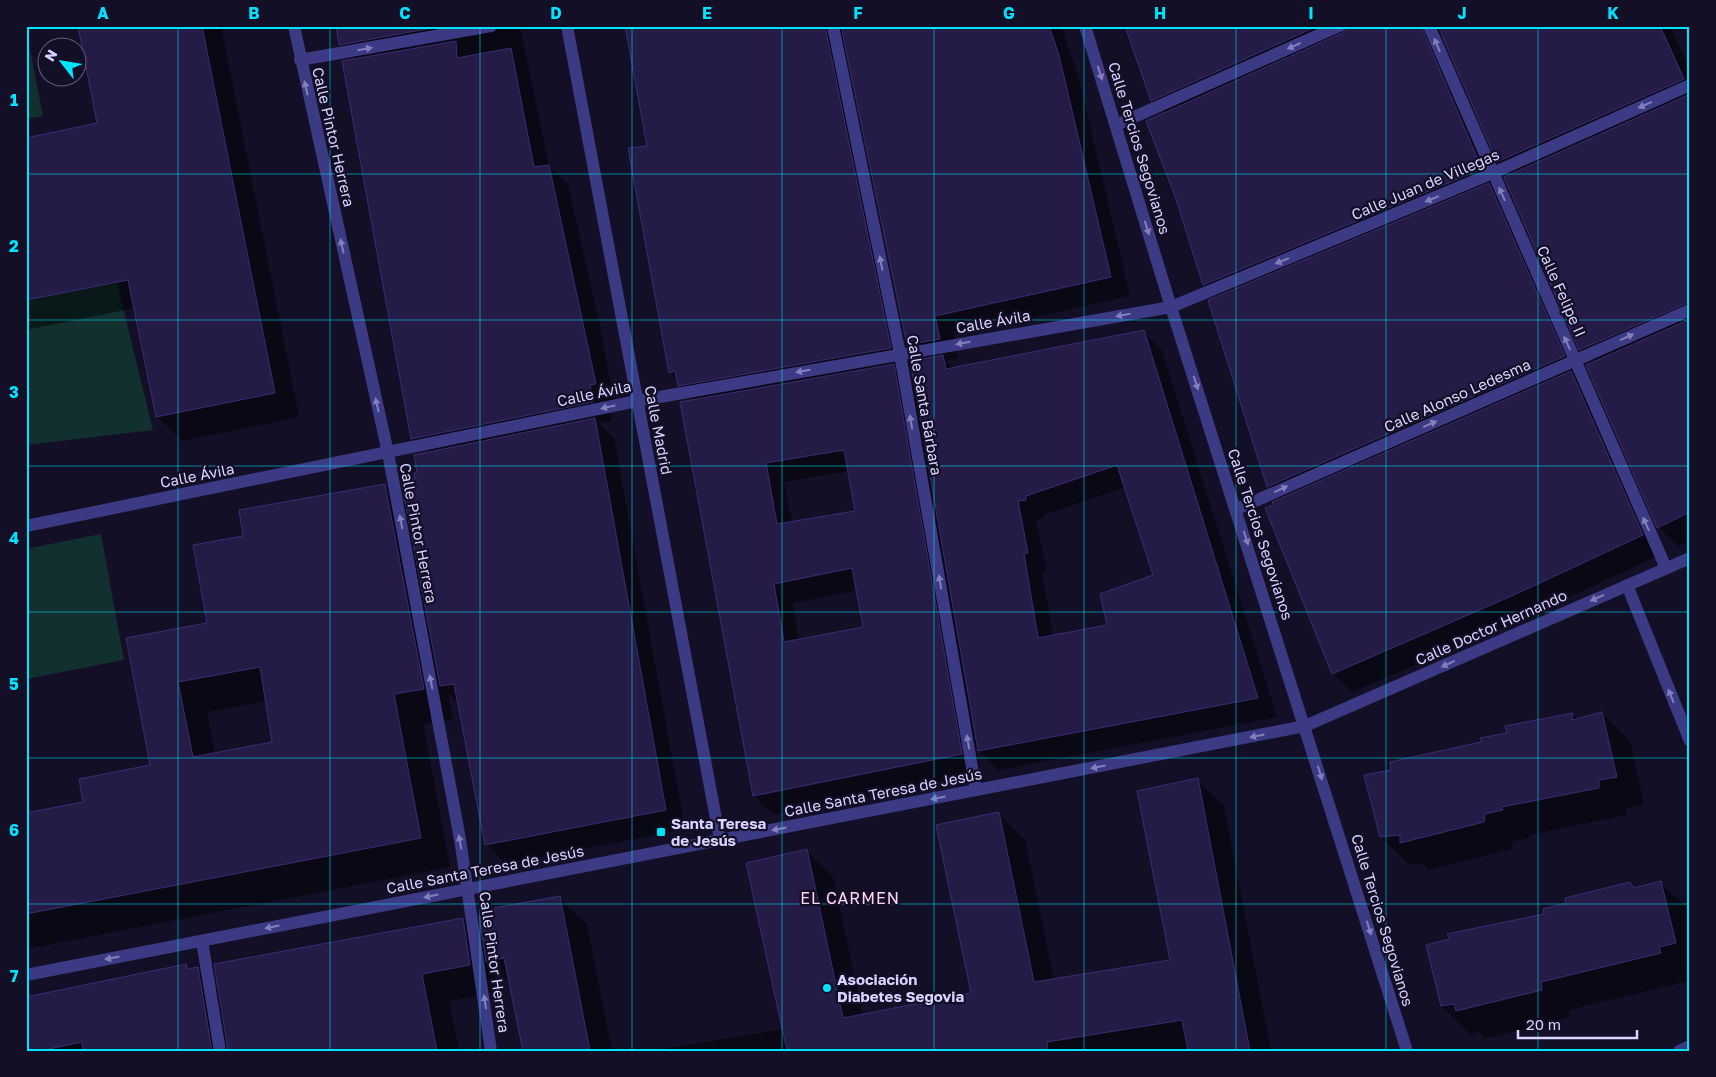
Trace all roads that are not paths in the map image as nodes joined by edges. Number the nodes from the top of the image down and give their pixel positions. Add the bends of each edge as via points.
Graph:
1 (294, 26) edge
2 (491, 26) edge
3 (567, 26) edge
4 (833, 26) edge
5 (1085, 26) edge
6 (1338, 26) edge
7 (1429, 26) edge
8 (300, 60) junction
9 (1690, 85) edge
10 (1116, 125) junction
11 (1493, 174) junction
12 (1171, 307) junction
13 (1690, 310) edge
14 (900, 354) junction
15 (1575, 360) junction
16 (637, 401) junction
17 (388, 453) junction
18 (1237, 509) junction
19 (26, 526) edge
20 (1690, 558) edge
21 (1666, 568) junction
22 (1627, 585) junction
23 (1305, 726) junction
24 (1690, 741) edge
25 (976, 790) junction
26 (720, 840) junction
27 (468, 889) junction
28 (202, 941) junction
29 (26, 975) edge
30 (1690, 1046) edge
31 (220, 1051) edge
32 (491, 1051) edge
33 (1407, 1051) edge
34 (1679, 1051) edge

1 - 8 street, Calle Pintor Herrera
8 -> 2 street
3 - 16 street, Calle Madrid
14 -> 4 street, Calle Santa Bárbara
5 -> 10 street, Calle Tercios Segovianos
6 -> 10 street
11 -> 7 street, Calle Felipe II
17 -> 8 street, Calle Pintor Herrera
9 -> 11 street, Calle Juan de Villegas
10 -> 12 street, Calle Tercios Segovianos
11 -> 12 street, Calle Juan de Villegas
15 -> 11 street, Calle Felipe II
12 -> 14 street, Calle Ávila
12 -> 18 street, Calle Tercios Segovianos
15 -> 13 street, Calle Alonso Ledesma
14 -> 16 street, Calle Ávila
25 -> 14 street, Calle Santa Bárbara
18 -> 15 street, Calle Alonso Ledesma
21 -> 15 street, Calle Felipe II
16 -> 17 street, Calle Ávila
16 - 26 street, Calle Madrid
17 - 19 street, Calle Ávila
27 -> 17 street, Calle Pintor Herrera
18 -> 23 street, Calle Tercios Segovianos
20 - 21 street, Calle Doctor Hernando
21 - 22 street, Calle Doctor Hernando
22 -> 23 street, Calle Doctor Hernando
24 -> 22 street
23 -> 25 street, Calle Santa Teresa de Jesús
23 -> 33 street, Calle Tercios Segovianos
25 -> 26 street, Calle Santa Teresa de Jesús
26 - 27 street, Calle Santa Teresa de Jesús
27 -> 28 street, Calle Santa Teresa de Jesús
32 -> 27 street, Calle Pintor Herrera
28 -> 29 street, Calle Santa Teresa de Jesús
28 - 31 street
30 - 34 street

